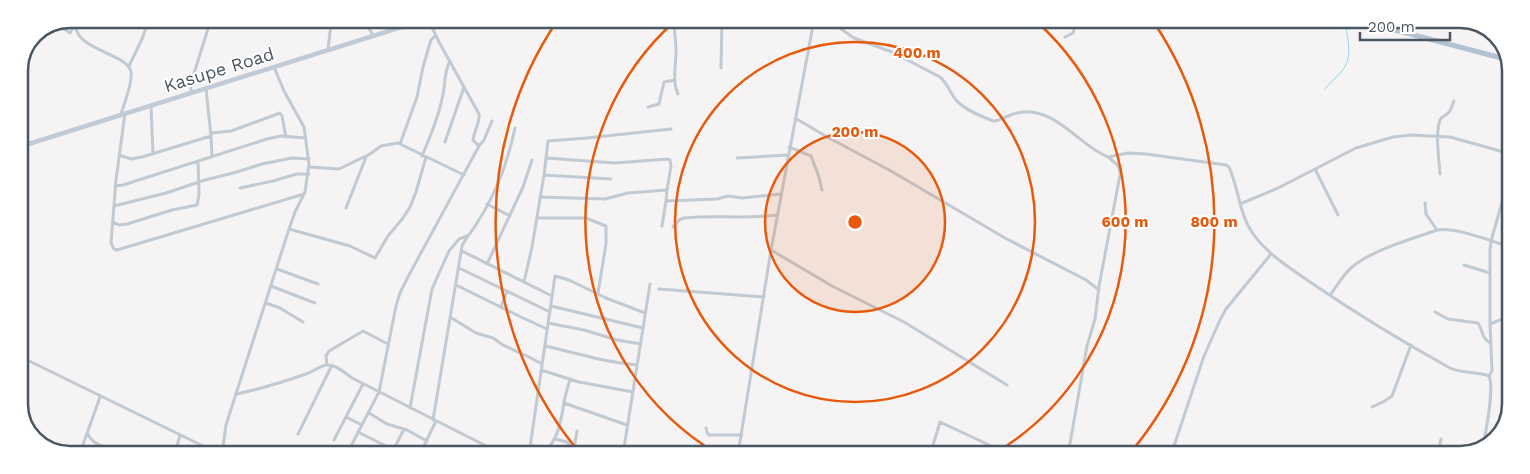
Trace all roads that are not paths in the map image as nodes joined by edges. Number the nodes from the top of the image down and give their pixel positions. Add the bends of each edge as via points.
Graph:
1 (63, 28) edge
2 (72, 28) edge
3 (77, 28) edge
4 (146, 28) edge
5 (208, 28) edge
6 (331, 28) edge
7 (368, 28) edge
8 (399, 28) edge
9 (432, 28) edge
10 (675, 28) edge
11 (722, 28) edge
12 (812, 28) edge
13 (840, 28) edge
14 (1075, 28) edge
15 (1387, 28) edge
16 (436, 35) junction
17 (374, 36) junction
18 (1066, 37) dead end
19 (328, 50) junction
20 (1500, 58) edge
21 (450, 60) junction
22 (128, 66) junction
23 (274, 67) junction
24 (721, 68) dead end
25 (675, 80) junction
26 (464, 86) junction
27 (206, 88) junction
28 (190, 93) junction
29 (678, 94) dead end
30 (1454, 101) dead end
31 (151, 105) junction
32 (648, 107) dead end
33 (123, 113) junction
34 (795, 118) junction
35 (492, 121) dead end
36 (515, 128) dead end
37 (671, 129) dead end
38 (211, 135) junction
39 (1437, 136) junction
40 (286, 137) junction
41 (306, 138) junction
42 (445, 142) dead end
43 (28, 144) edge
44 (400, 144) junction
45 (479, 146) junction
46 (789, 147) junction
47 (1502, 151) edge
48 (153, 154) junction
49 (788, 155) junction
50 (119, 156) junction
51 (424, 156) junction
52 (212, 157) junction
53 (366, 157) junction
54 (1108, 157) junction
55 (546, 158) junction
56 (737, 158) dead end
57 (309, 159) junction
58 (532, 160) dead end
59 (198, 161) junction
60 (310, 167) junction
61 (1315, 169) junction
62 (309, 174) junction
63 (1440, 174) dead end
64 (464, 175) junction
65 (544, 176) junction
66 (611, 179) dead end
67 (198, 183) junction
68 (115, 186) junction
69 (240, 188) dead end
70 (667, 190) junction
71 (822, 190) dead end
72 (304, 194) junction
73 (781, 194) junction
74 (540, 197) junction
75 (666, 201) junction
76 (1502, 202) edge
77 (1425, 203) dead end
78 (488, 204) junction
79 (1240, 204) junction
80 (114, 206) junction
81 (346, 208) dead end
82 (777, 215) junction
83 (510, 216) junction
84 (1338, 216) dead end
85 (537, 218) junction
86 (113, 222) junction
87 (662, 226) dead end
88 (673, 227) dead end
89 (289, 228) junction
90 (1437, 230) junction
91 (467, 236) junction
92 (1491, 240) junction
93 (1502, 244) edge
94 (771, 250) junction
95 (462, 251) junction
96 (1271, 254) junction
97 (488, 264) junction
98 (1464, 265) dead end
99 (459, 268) junction
100 (276, 269) junction
101 (1490, 273) junction
102 (524, 282) junction
103 (318, 284) dead end
104 (650, 284) dead end
105 (456, 285) junction
106 (271, 286) junction
107 (659, 289) dead end
108 (1099, 290) junction
109 (508, 291) junction
110 (598, 293) junction
111 (552, 296) junction
112 (1330, 296) junction
113 (764, 297) junction
114 (266, 303) junction
115 (315, 303) dead end
116 (551, 306) junction
117 (501, 307) junction
118 (550, 312) junction
119 (1435, 312) dead end
120 (646, 313) junction
121 (450, 318) junction
122 (1502, 319) edge
123 (303, 322) dead end
124 (548, 323) junction
125 (1490, 324) junction
126 (643, 328) junction
127 (547, 329) junction
128 (1490, 342) junction
129 (388, 344) junction
130 (640, 344) junction
131 (1411, 345) junction
132 (545, 346) junction
133 (28, 361) edge
134 (542, 364) junction
135 (327, 365) junction
136 (332, 365) junction
137 (637, 366) junction
138 (541, 370) junction
139 (1489, 376) junction
140 (570, 379) junction
141 (363, 384) junction
142 (1007, 385) dead end
143 (378, 392) junction
144 (633, 392) junction
145 (237, 394) junction
146 (100, 397) junction
147 (564, 403) junction
148 (1372, 407) dead end
149 (410, 408) junction
150 (368, 413) junction
151 (346, 417) junction
152 (434, 420) junction
153 (362, 425) junction
154 (627, 425) junction
155 (706, 428) dead end
156 (404, 429) junction
157 (577, 430) dead end
158 (358, 432) junction
159 (87, 433) junction
160 (298, 434) dead end
161 (180, 435) junction
162 (742, 435) junction
163 (555, 439) junction
164 (1484, 439) edge
165 (334, 440) dead end
166 (427, 440) junction
167 (1441, 440) dead end
168 (530, 445) joint
169 (83, 446) edge
170 (103, 446) edge
171 (177, 446) edge
172 (203, 446) edge
173 (223, 446) edge
174 (351, 446) edge
175 (383, 446) edge
176 (397, 446) edge
177 (424, 446) edge
178 (482, 446) edge
179 (533, 446) edge
180 (549, 446) edge
181 (570, 446) edge
182 (574, 446) edge
183 (624, 446) edge
184 (740, 446) edge
185 (933, 446) edge
186 (991, 446) edge
187 (1070, 446) edge
188 (1174, 446) edge
189 (1440, 446) edge

1 - 2 street via 70,33
3 - 22 street via 86,43
4 - 22 street
5 - 28 street
6 - 19 street
7 - 17 street
8 - 17 street, Kasupe Road
9 - 16 street
10 - 25 street
11 - 24 street
12 - 34 street
13 - 54 street via 854,38 892,52 940,77 957,101 981,116 993,121 1021,112 1050,117
14 - 18 street
15 - 20 main road
16 - 21 street
16 - 44 street via 430,43 417,97
17 - 19 street, Kasupe Road
19 - 23 street, Kasupe Road
21 - 26 street
21 - 51 street via 445,69 444,93 438,116
22 - 33 street via 131,79
23 - 27 street, Kasupe Road
23 - 41 street via 303,124
25 - 29 street
25 - 32 street via 664,82 659,104
26 - 42 street
26 - 45 street via 479,115 473,133 473,140
27 - 28 street, Kasupe Road
27 - 38 street
28 - 31 street, Kasupe Road
30 - 39 street via 1450,111 1441,118
31 - 33 street, Kasupe Road
31 - 48 street
33 - 43 street, Kasupe Road
33 - 50 street
34 - 46 street
34 - 108 street
35 - 45 street
36 - 78 street via 503,170
37 - 55 street via 548,140
38 - 40 street via 280,113
38 - 48 street
38 - 52 street
39 - 47 street
39 - 61 street via 1411,134 1393,137 1356,148
39 - 63 street
40 - 41 street
40 - 52 street via 267,139
41 - 57 street
44 - 51 street
44 - 53 street via 381,146
45 - 64 street
46 - 49 street
46 - 71 street via 811,157
48 - 50 street via 133,159
49 - 56 street
49 - 73 street
50 - 68 street
51 - 64 street
51 - 89 street via 410,207 375,258 350,246
52 - 59 street
53 - 60 street via 338,170
53 - 81 street
54 - 79 street via 1146,154 1226,165 1232,172
54 - 108 street via 1121,170
55 - 65 street
55 - 70 street via 615,162 668,159 671,166
57 - 60 street
57 - 67 street via 295,157 271,162
58 - 83 street
59 - 67 street
59 - 68 street
60 - 62 street
61 - 79 street
61 - 84 street
62 - 69 street via 300,173
62 - 72 street
64 - 129 street via 400,293
65 - 66 street
65 - 74 street
67 - 80 street
67 - 86 street via 196,205 125,224
68 - 80 street
70 - 74 street via 628,193 607,199
70 - 75 street
72 - 86 street via 117,250 112,245
72 - 89 street
73 - 75 street
73 - 82 street
74 - 85 street
75 - 87 street
76 - 92 street
77 - 90 street via 1426,214
78 - 83 street
78 - 91 street
79 - 96 street via 1253,234
80 - 86 street
82 - 88 street via 684,218
82 - 94 street
83 - 97 street
85 - 102 street
85 - 110 street via 586,218 606,226
89 - 100 street
90 - 92 street
90 - 112 street via 1358,262
91 - 95 street
91 - 149 street via 459,239 449,251 432,289
92 - 93 street
92 - 101 street
94 - 113 street
94 - 142 street via 832,286 904,322
95 - 97 street
95 - 99 street
96 - 112 street
96 - 188 street via 1220,320 1204,356
97 - 102 street
98 - 101 street
99 - 105 street
99 - 109 street
100 - 103 street
100 - 106 street
101 - 125 street
102 - 111 street
104 - 120 street
105 - 117 street
105 - 121 street
106 - 114 street
106 - 115 street
107 - 113 street
108 - 187 street
109 - 117 street
109 - 118 street
110 - 111 street via 556,276
110 - 120 street
111 - 116 street
112 - 131 street
113 - 162 street
114 - 123 street
114 - 145 street
116 - 118 street
116 - 126 street
117 - 127 street
118 - 124 street
119 - 128 street via 1448,319 1478,323 1484,339
120 - 126 street
121 - 134 street
121 - 152 street
122 - 125 street
124 - 127 street
124 - 130 street
125 - 128 street
126 - 130 street
127 - 132 street
128 - 139 street via 1492,371
129 - 135 street via 363,331 329,351
129 - 143 street
130 - 137 street
131 - 139 street via 1458,372
131 - 148 street via 1392,396
132 - 134 street
132 - 137 street
133 - 146 street
134 - 138 street
135 - 136 street
135 - 145 street
136 - 141 street
136 - 160 street
137 - 144 street
138 - 140 street
138 - 168 street
139 - 164 street via 1492,384
140 - 144 street
140 - 147 street
141 - 143 street
141 - 151 street
143 - 149 street
143 - 150 street
144 - 154 street
145 - 173 street
146 - 159 street
146 - 161 street
147 - 154 street
147 - 163 street
149 - 152 street
150 - 153 street
150 - 156 street
151 - 153 street
151 - 165 street
152 - 166 street
152 - 178 street
153 - 158 street
154 - 183 street
155 - 162 street via 711,435
156 - 166 street
156 - 176 street
157 - 182 street
158 - 174 street
158 - 175 street
159 - 169 street
159 - 170 street
161 - 171 street
161 - 172 street
162 - 184 street
163 - 180 street
163 - 181 street via 568,442
166 - 177 street
167 - 189 street
168 - 179 street
185 - 186 street via 941,422

